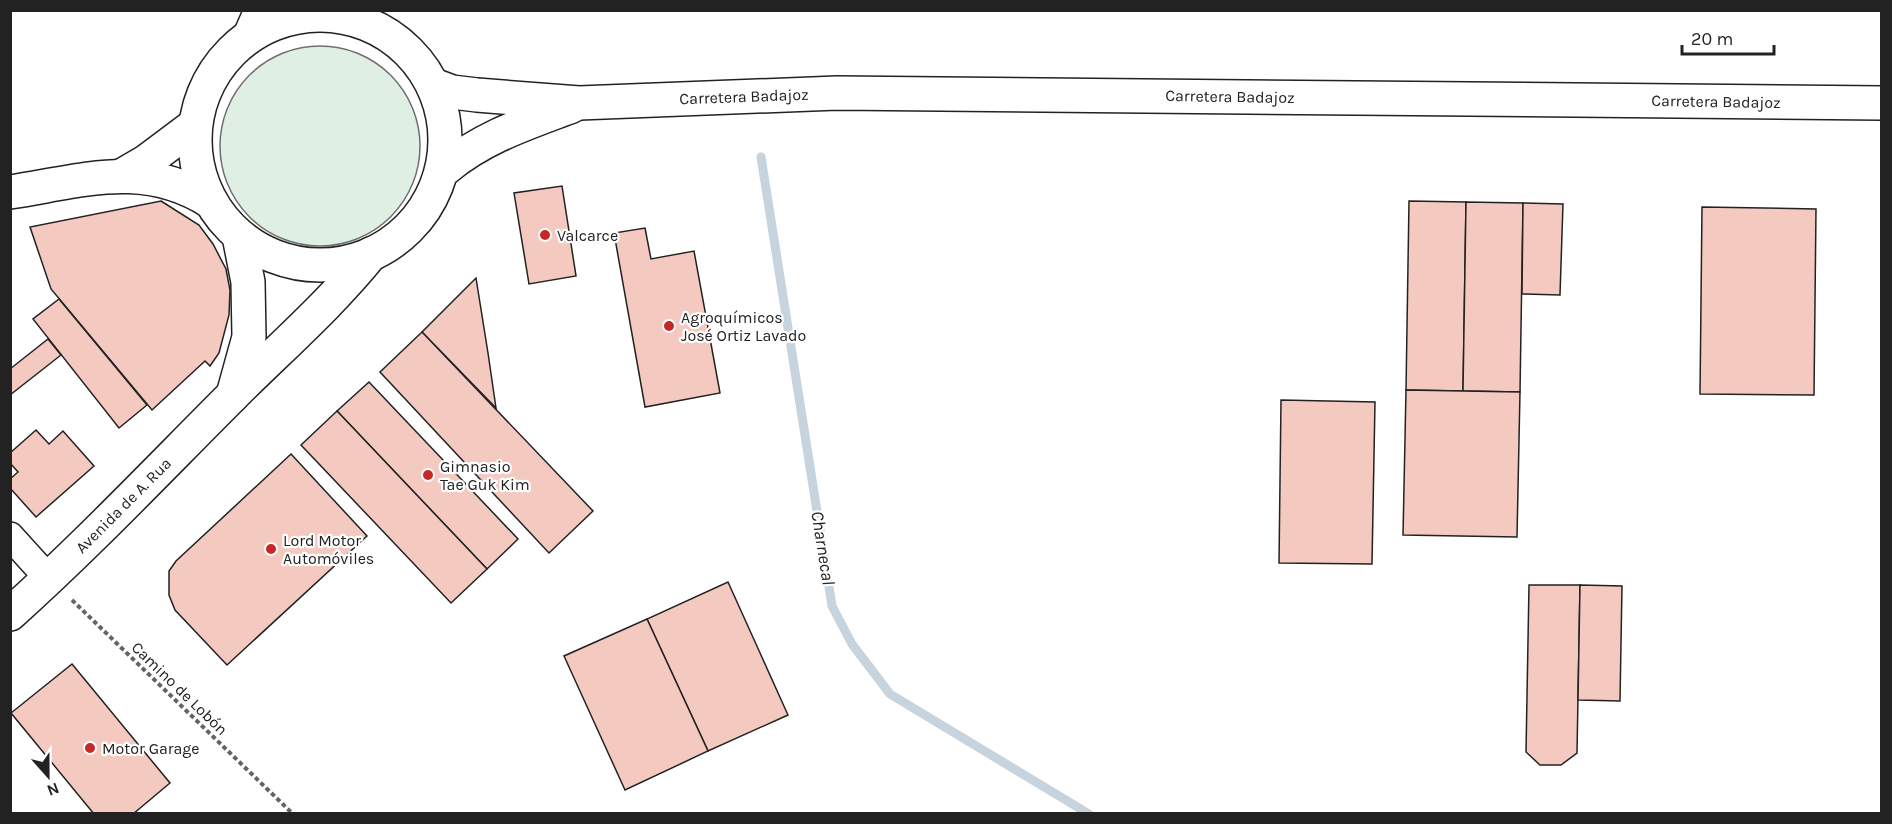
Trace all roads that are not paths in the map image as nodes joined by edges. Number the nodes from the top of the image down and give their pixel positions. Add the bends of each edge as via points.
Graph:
1 (258, 10) edge
2 (324, 12) edge
3 (244, 42) junction
4 (433, 85) junction
5 (579, 103) junction
6 (1881, 103) edge
7 (195, 125) junction
8 (446, 168) junction
9 (123, 175) junction
10 (10, 192) edge
11 (211, 202) junction
12 (239, 236) junction
13 (371, 254) junction
14 (233, 394) junction
15 (10, 536) edge
16 (50, 579) junction
17 (10, 614) edge

1 - 3 street
2 - 3 street via 291,14
2 - 4 street via 379,28 411,52
3 - 7 street via 231,51 207,83
4 - 5 street, Carretera Badajoz via 477,96
4 - 8 street via 445,123
5 - 6 street, Carretera Badajoz via 837,93
5 - 8 street, Carretera Badajoz via 497,135
7 - 9 street
7 - 11 street via 197,168
8 - 13 street via 430,200 404,234
9 - 10 street
9 - 11 street via 163,181
11 - 12 street
12 - 13 street via 281,260 324,266
12 - 14 street, Avenida de A. Rua via 248,282 249,337
13 - 14 street, Avenida de A. Rua via 338,294
14 - 16 street, Avenida de A. Rua
15 - 16 street
16 - 17 street, Avenida de A. Rua

